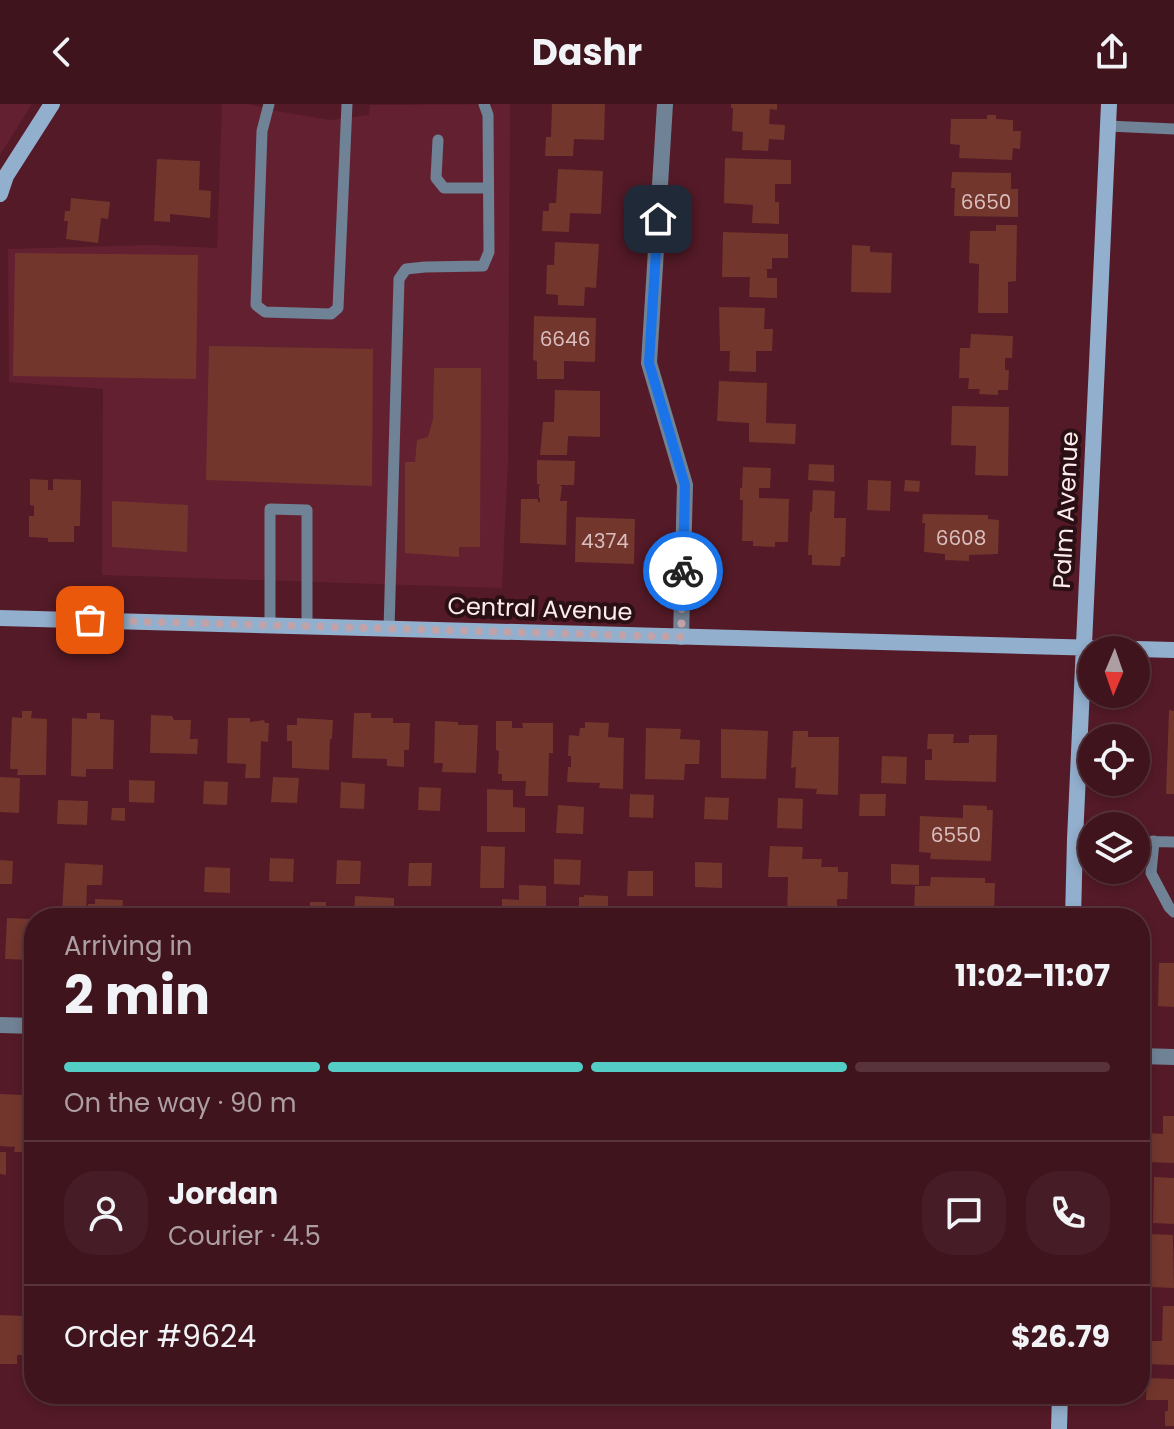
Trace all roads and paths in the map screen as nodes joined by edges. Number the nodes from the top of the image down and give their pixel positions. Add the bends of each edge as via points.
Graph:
1 (52, 104) edge
2 (269, 104) edge
3 (347, 104) edge
4 (484, 104) edge
5 (665, 104) edge
6 (1109, 104) edge
7 (1108, 126) junction
8 (1174, 129) edge
9 (438, 140) dead end
10 (488, 188) junction
11 (0, 194) edge
12 (0, 618) edge
13 (270, 625) junction
14 (307, 626) junction
15 (389, 629) junction
16 (1084, 636) edge
17 (681, 637) junction
18 (1078, 648) edge
19 (1150, 649) edge
20 (1174, 650) edge
21 (1083, 708) edge
22 (1084, 812) edge
23 (1150, 841) edge
24 (1154, 841) junction
25 (1174, 842) edge
26 (1078, 882) edge
27 (1074, 908) edge
28 (1174, 912) edge
29 (0, 1025) edge
30 (24, 1026) edge
31 (1150, 1056) edge
32 (1174, 1057) edge
33 (1060, 1404) edge
34 (1059, 1429) edge

1 - 11 main road
2 - 3 lane via 262,131 256,305 265,312 331,314 338,308
4 - 10 lane
5 - 17 street via 649,363 685,485
6 - 7 main road, Palm Avenue
7 - 8 lane
7 - 16 main road, Palm Avenue
9 - 10 lane via 436,178 444,188
10 - 15 lane via 489,252 483,266 406,269 399,279
12 - 13 main road, Central Avenue
13 - 14 main road, Central Avenue
13 - 14 lane via 270,509 307,510
14 - 15 main road, Central Avenue
15 - 17 main road, Central Avenue
17 - 18 main road, Central Avenue
19 - 20 main road, Central Avenue
21 - 22 main road, Palm Avenue
23 - 24 lane
24 - 25 lane
24 - 28 lane via 1151,873
26 - 27 main road, Palm Avenue
29 - 30 street
31 - 32 street
33 - 34 main road

